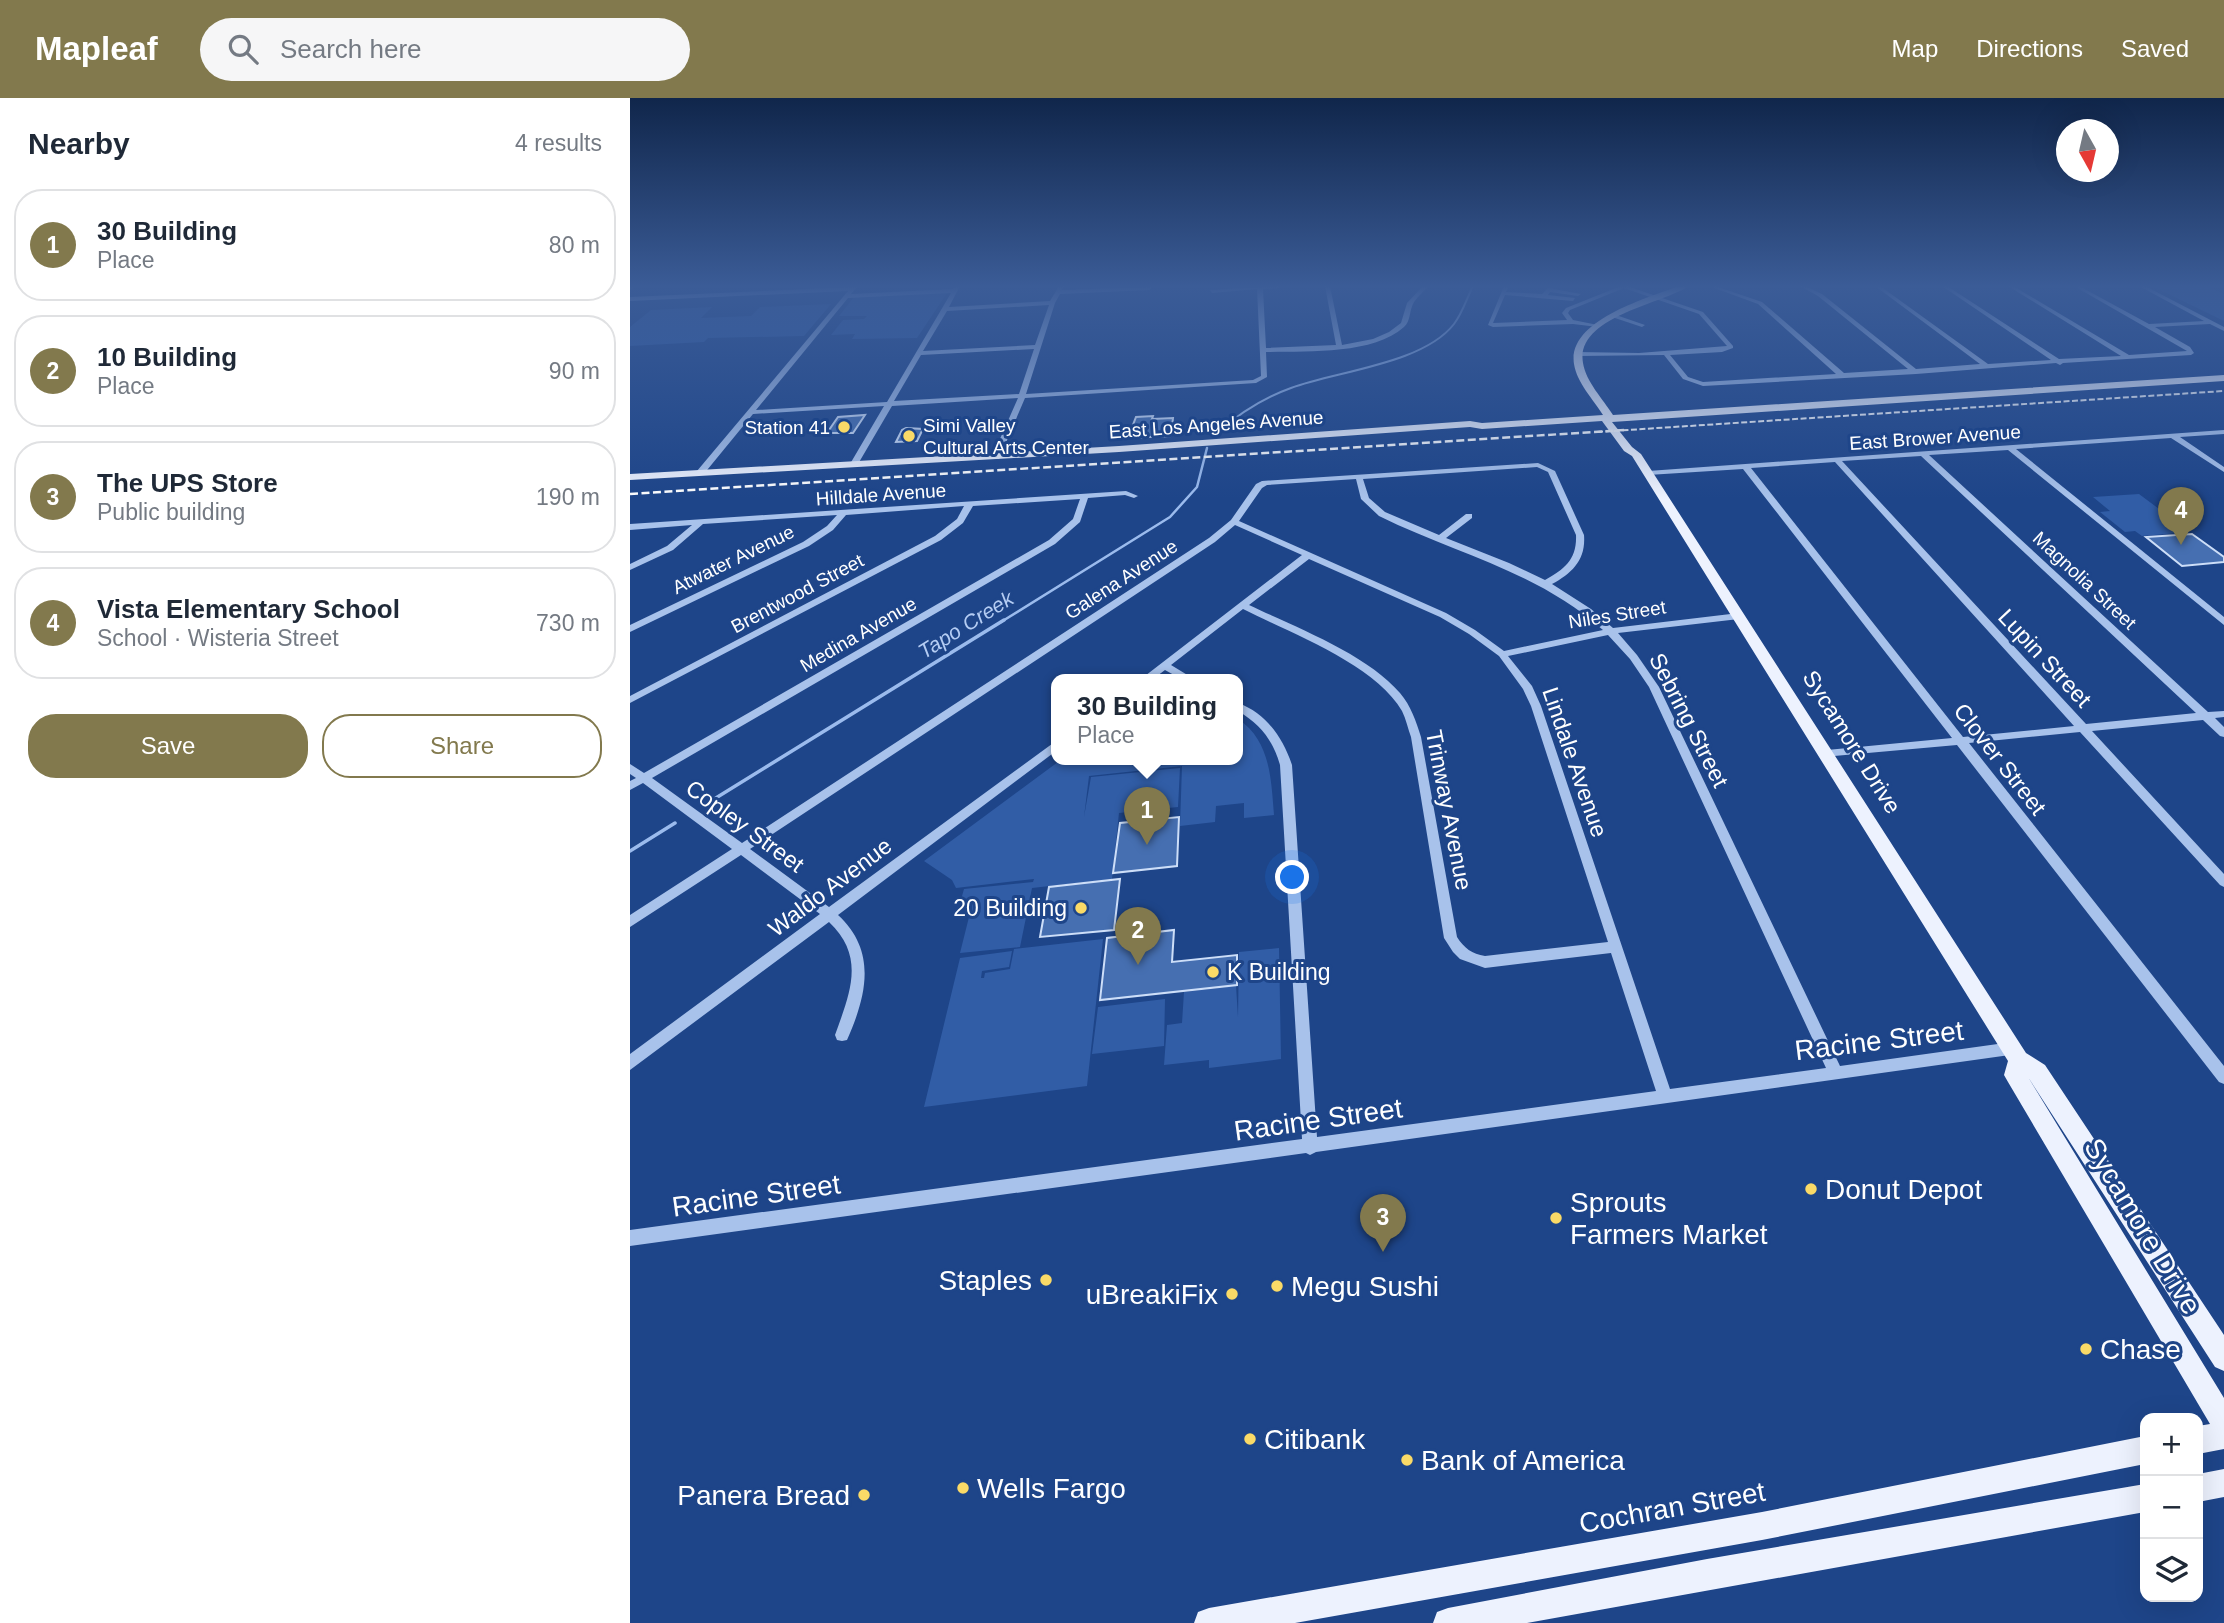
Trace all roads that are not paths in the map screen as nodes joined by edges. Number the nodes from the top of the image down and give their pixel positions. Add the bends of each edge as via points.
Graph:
1 (796, 357) edge
2 (916, 357) edge
3 (1035, 357) edge
4 (1263, 357) edge
5 (1578, 357) edge
6 (1667, 357) edge
7 (1822, 357) edge
8 (1898, 357) edge
9 (1975, 357) edge
10 (2051, 357) edge
11 (2140, 357) edge
12 (2130, 358) joint
13 (2060, 363) junction
14 (1988, 367) junction
15 (1916, 372) junction
16 (1843, 376) junction
17 (2224, 378) edge
18 (1252, 382) joint
19 (1023, 396) junction
20 (889, 404) junction
21 (752, 412) junction
22 (1608, 415) junction
23 (2224, 432) edge
24 (2172, 436) junction
25 (2009, 447) junction
26 (1922, 453) junction
27 (996, 457) junction
28 (1837, 460) junction
29 (854, 464) junction
30 (1745, 466) junction
31 (2224, 470) edge
32 (700, 473) junction
33 (1648, 473) junction
34 (630, 477) edge
35 (1359, 477) junction
36 (1086, 496) junction
37 (1134, 496) dead end
38 (970, 504) junction
39 (844, 512) junction
40 (1469, 516) dead end
41 (701, 522) junction
42 (1234, 522) junction
43 (630, 527) edge
44 (1440, 538) junction
45 (1308, 555) junction
46 (630, 567) edge
47 (1547, 583) junction
48 (1244, 606) junction
49 (1739, 616) junction
50 (2224, 622) edge
51 (630, 629) edge
52 (1612, 631) junction
53 (1502, 654) junction
54 (1164, 665) junction
55 (1152, 674) edge
56 (1180, 674) edge
57 (630, 700) edge
58 (1243, 709) edge
59 (2224, 715) edge
60 (2206, 716) junction
61 (2083, 728) junction
62 (2224, 733) edge
63 (1958, 739) junction
64 (1051, 749) edge
65 (1827, 754) junction
66 (630, 768) edge
67 (644, 778) junction
68 (630, 786) edge
69 (742, 849) junction
70 (2224, 882) edge
71 (828, 915) junction
72 (630, 922) edge
73 (1615, 947) junction
74 (842, 1035) dead end
75 (2016, 1055) junction
76 (630, 1063) edge
77 (1835, 1072) junction
78 (2224, 1077) edge
79 (1665, 1095) junction
80 (1310, 1147) junction
81 (630, 1238) edge
82 (2224, 1358) edge
83 (2224, 1423) edge
84 (2224, 1435) edge
85 (2203, 1439) edge
86 (2140, 1451) edge
87 (2224, 1483) edge
88 (2203, 1487) edge
89 (2140, 1499) edge
90 (1209, 1623) edge
91 (1448, 1623) edge

1 - 21 street
2 - 20 street
3 - 19 street
4 - 18 street via 1264,377
5 - 22 main road, Sycamore Drive
6 - 16 street via 1682,378 1697,383
7 - 16 street
8 - 15 street
9 - 14 street
10 - 13 street
11 - 12 street
12 - 13 street
13 - 14 street
14 - 15 street
15 - 16 street
17 - 22 main road, East Los Angeles Avenue
18 - 19 street
19 - 20 street
19 - 27 street
20 - 21 street
20 - 29 street
21 - 32 street
22 - 27 main road, East Los Angeles Avenue
22 - 33 main road, Sycamore Drive via 1607,422
23 - 24 street, East Brower Avenue
24 - 25 street, East Brower Avenue
24 - 31 street
25 - 26 street, East Brower Avenue
25 - 50 street
26 - 28 street, East Brower Avenue
26 - 60 street, Magnolia Street
27 - 29 main road, East Los Angeles Avenue
28 - 30 street, East Brower Avenue
28 - 61 street, Lupin Street
29 - 32 main road, East Los Angeles Avenue
30 - 33 street, East Brower Avenue
30 - 63 street, Clover Street
32 - 34 main road, East Los Angeles Avenue
33 - 49 main road, Sycamore Drive
35 - 42 street, Galena Avenue via 1265,483
35 - 44 street, Sebring Street via 1361,491 1373,508
35 - 47 street, Galena Avenue via 1546,467 1581,544 1575,563
36 - 37 street, Hilldale Avenue
36 - 38 street, Hilldale Avenue
36 - 67 street, Medina Avenue via 1077,520 1052,542
38 - 39 street, Hilldale Avenue
38 - 57 street, Brentwood Street via 960,521 938,538
39 - 41 street, Hilldale Avenue
39 - 51 street, Atwater Avenue via 806,544
40 - 44 street
41 - 43 street, Hilldale Avenue
41 - 46 street via 670,548
42 - 45 street, Lindale Avenue
42 - 69 street, Galena Avenue
44 - 47 street, Sebring Street
45 - 48 street
45 - 53 street, Lindale Avenue via 1443,615
47 - 52 street, Sebring Street
48 - 54 street
48 - 73 street, Trinway Avenue via 1355,662 1407,711 1416,737 1451,938 1458,951 1485,962
49 - 52 street, Niles Street
49 - 65 main road, Sycamore Drive
52 - 53 street, Niles Street
52 - 77 street, Sebring Street via 1654,687
53 - 73 street, Lindale Avenue via 1536,706
54 - 55 street
54 - 56 street
58 - 80 street via 1270,728 1286,765
59 - 60 street
60 - 61 street
60 - 62 street, Magnolia Street
61 - 63 street
61 - 70 street, Lupin Street
63 - 65 street
63 - 78 street, Clover Street
64 - 71 street, Waldo Avenue
65 - 75 main road, Sycamore Drive
66 - 67 street, Copley Street
67 - 68 street, Medina Avenue
67 - 69 street, Copley Street
69 - 71 street, Copley Street
69 - 72 street, Galena Avenue
71 - 74 street, Copley Street via 853,942 859,969
71 - 76 street, Waldo Avenue
73 - 79 street, Lindale Avenue
75 - 77 street, Racine Street
75 - 82 main road, Sycamore Drive via 2038,1072
75 - 83 main road, Sycamore Drive via 2015,1075
77 - 79 street, Racine Street
79 - 80 street, Racine Street
80 - 81 street, Racine Street
84 - 85 main road
86 - 90 main road, Cochran Street via 1757,1527
87 - 88 main road
89 - 91 main road

